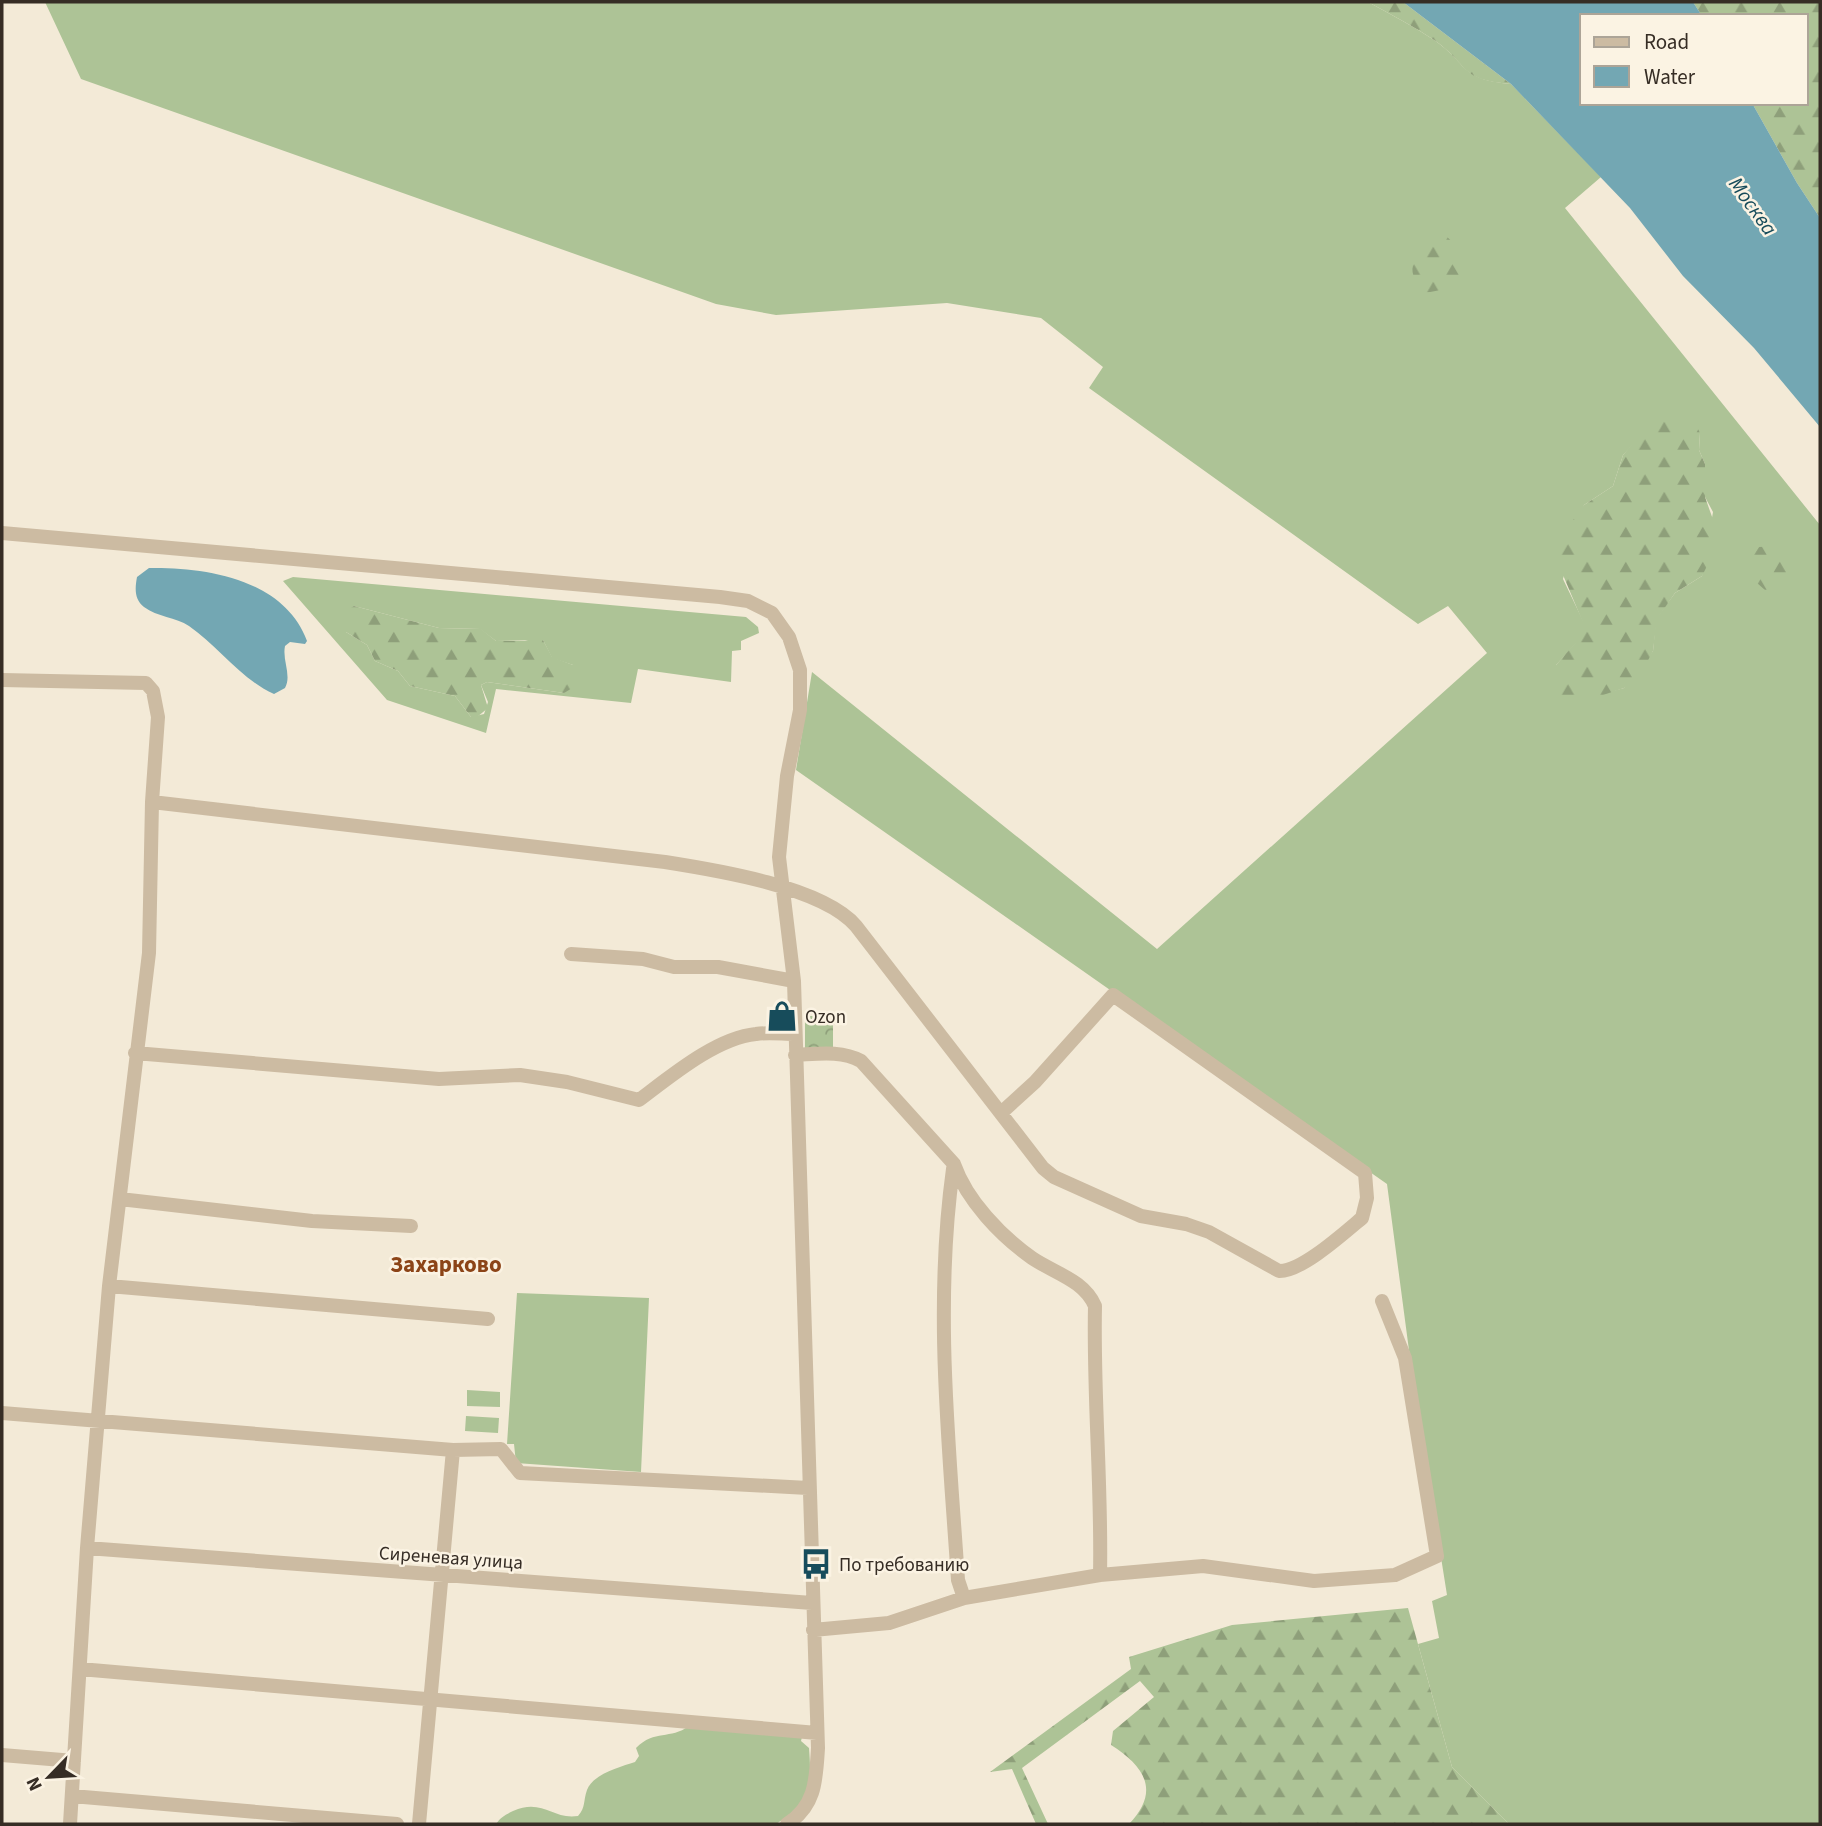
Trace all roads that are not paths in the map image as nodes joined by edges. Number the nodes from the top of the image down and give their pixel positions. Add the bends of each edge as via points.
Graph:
1 (2, 533) edge
2 (2, 680) edge
3 (152, 802) junction
4 (785, 891) junction
5 (571, 954) dead end
6 (794, 981) junction
7 (794, 1034) junction
8 (135, 1053) junction
9 (795, 1055) junction
10 (1001, 1113) junction
11 (954, 1164) junction
12 (120, 1199) junction
13 (411, 1226) dead end
14 (109, 1286) junction
15 (1382, 1301) dead end
16 (488, 1319) dead end
17 (2, 1413) edge
18 (99, 1422) junction
19 (453, 1450) junction
20 (808, 1488) junction
21 (87, 1548) junction
22 (1100, 1575) junction
23 (441, 1576) junction
24 (964, 1598) junction
25 (812, 1603) junction
26 (813, 1630) junction
27 (80, 1669) junction
28 (432, 1700) junction
29 (817, 1734) junction
30 (2, 1755) edge
31 (74, 1761) junction
32 (72, 1796) junction
33 (797, 1821) edge
34 (70, 1824) edge
35 (397, 1824) edge
36 (419, 1824) edge

1 - 4 street via 597,585 720,597 761,606 782,624 796,654 802,683 779,857
2 - 3 street via 146,683 153,691 158,718
3 - 4 street via 665,862 729,872
3 - 8 street via 149,953
4 - 6 street
4 - 10 street via 824,901 845,913
5 - 6 street via 643,959 674,967 718,967
6 - 7 street
7 - 8 street via 741,1037 689,1062 639,1100 520,1075 439,1079
7 - 9 street
8 - 12 street
9 - 11 street via 833,1054 861,1061
9 - 20 street
10 - 10 street via 1054,1178 1141,1216 1209,1232 1279,1271 1286,1272 1312,1256 1366,1210 1365,1173 1113,995
11 - 22 street via 960,1181 1011,1241 1083,1287 1095,1306
11 - 24 street via 944,1311 946,1425 958,1580
12 - 13 street via 312,1221
12 - 14 street
14 - 16 street
14 - 18 street
15 - 22 street via 1405,1358 1437,1556 1395,1575 1314,1581 1203,1566
17 - 18 street
18 - 19 street
18 - 21 street
19 - 20 street via 501,1449 520,1473
19 - 23 street
20 - 25 street
21 - 23 street, Сиреневая улица
21 - 27 street
22 - 24 street
23 - 25 street, Сиреневая улица
23 - 28 street
24 - 26 street via 889,1623
25 - 26 street
26 - 29 street
27 - 28 street
27 - 31 street
28 - 29 street
28 - 36 street
29 - 33 street via 814,1790
30 - 31 street
31 - 32 street
32 - 34 street
32 - 35 street

